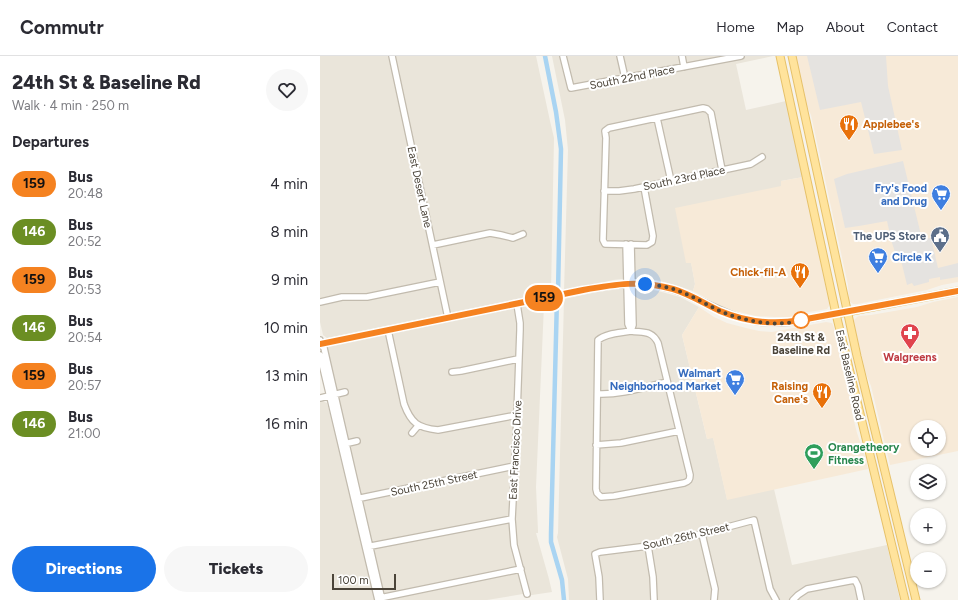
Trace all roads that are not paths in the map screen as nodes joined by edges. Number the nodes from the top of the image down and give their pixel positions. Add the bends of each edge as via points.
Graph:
1 (392, 56) edge
2 (563, 56) edge
3 (620, 56) edge
4 (682, 56) edge
5 (741, 56) edge
6 (780, 56) edge
7 (792, 56) edge
8 (684, 67) junction
9 (625, 78) junction
10 (657, 118) junction
11 (762, 157) dead end
12 (722, 170) junction
13 (818, 176) junction
14 (806, 179) junction
15 (671, 181) junction
16 (644, 187) junction
17 (604, 191) junction
18 (523, 234) dead end
19 (628, 244) junction
20 (433, 245) junction
21 (440, 282) junction
22 (630, 283) junction
23 (958, 291) edge
24 (320, 302) edge
25 (517, 304) junction
26 (847, 312) junction
27 (836, 314) junction
28 (448, 318) junction
29 (388, 330) junction
30 (631, 331) junction
31 (320, 343) edge
32 (320, 355) edge
33 (518, 359) junction
34 (452, 372) dead end
35 (667, 382) junction
36 (345, 392) dead end
37 (598, 394) junction
38 (332, 395) junction
39 (320, 398) edge
40 (517, 415) junction
41 (418, 426) junction
42 (679, 431) junction
43 (412, 434) dead end
44 (877, 437) junction
45 (866, 440) junction
46 (357, 441) dead end
47 (344, 444) junction
48 (596, 445) junction
49 (514, 466) junction
50 (356, 499) junction
51 (512, 519) junction
52 (897, 522) junction
53 (886, 524) junction
54 (702, 534) junction
55 (648, 546) junction
56 (368, 547) junction
57 (520, 568) junction
58 (527, 594) dead end
59 (380, 599) edge
60 (915, 599) edge
61 (600, 600) edge
62 (654, 600) edge
63 (714, 600) edge
64 (776, 600) edge
65 (793, 600) edge
66 (861, 600) edge
67 (905, 600) edge

1 - 20 street, East Desert Lane
2 - 9 street, South 22nd Place via 571,88
3 - 9 street
4 - 8 street
5 - 8 street, South 22nd Place
6 - 14 main road, East Baseline Road
7 - 13 main road, East Baseline Road
8 - 9 street, South 22nd Place
10 - 12 street via 707,109 711,113
10 - 15 street
10 - 17 street via 609,128 605,132
11 - 12 street, South 23rd Place via 751,164
12 - 15 street, South 23rd Place
13 - 14 main road
13 - 26 main road, East Baseline Road
14 - 27 main road, East Baseline Road
15 - 16 street, South 23rd Place
16 - 17 street, South 23rd Place
16 - 19 street via 652,242 647,245
17 - 19 street via 602,240 605,244
18 - 20 street via 513,238 490,233
19 - 22 street
20 - 21 street, East Desert Lane
21 - 24 street via 366,297
21 - 28 street, East Desert Lane
22 - 25 street
22 - 27 street via 675,290 720,311 758,322 781,323
22 - 30 street via 633,325
23 - 26 main road
25 - 28 street
25 - 33 street, East Francisco Drive via 520,324
26 - 27 main road
26 - 44 main road, East Baseline Road
27 - 45 main road, East Baseline Road
28 - 29 street
29 - 31 street
29 - 41 street via 404,404 408,415
30 - 35 street via 653,335 658,343
30 - 37 street via 612,334 598,340
31 - 38 street via 324,348
32 - 38 street
33 - 34 street
33 - 40 street, East Francisco Drive
35 - 37 street via 623,392
35 - 42 street
36 - 38 street
37 - 48 street
38 - 39 street
38 - 47 street
40 - 41 street via 438,430
40 - 49 street, East Francisco Drive
41 - 43 street
42 - 48 street via 621,443
42 - 48 street via 690,475 689,482 614,496 601,497 597,493
44 - 45 main road
44 - 52 main road, East Baseline Road
45 - 53 main road, East Baseline Road
46 - 47 street
47 - 50 street
49 - 50 street, South 25th Street
49 - 51 street, East Francisco Drive
50 - 56 street
51 - 56 street
51 - 57 street, East Francisco Drive via 514,544
52 - 53 main road
52 - 60 main road, East Baseline Road
53 - 67 main road, East Baseline Road
54 - 55 street, South 26th Street
54 - 63 street via 715,589
54 - 64 street, South 26th Street via 754,520 770,589
55 - 61 street, South 26th Street via 595,554
55 - 62 street
56 - 59 street
57 - 58 street, East Francisco Drive
57 - 59 street
65 - 66 street via 807,589 855,580

